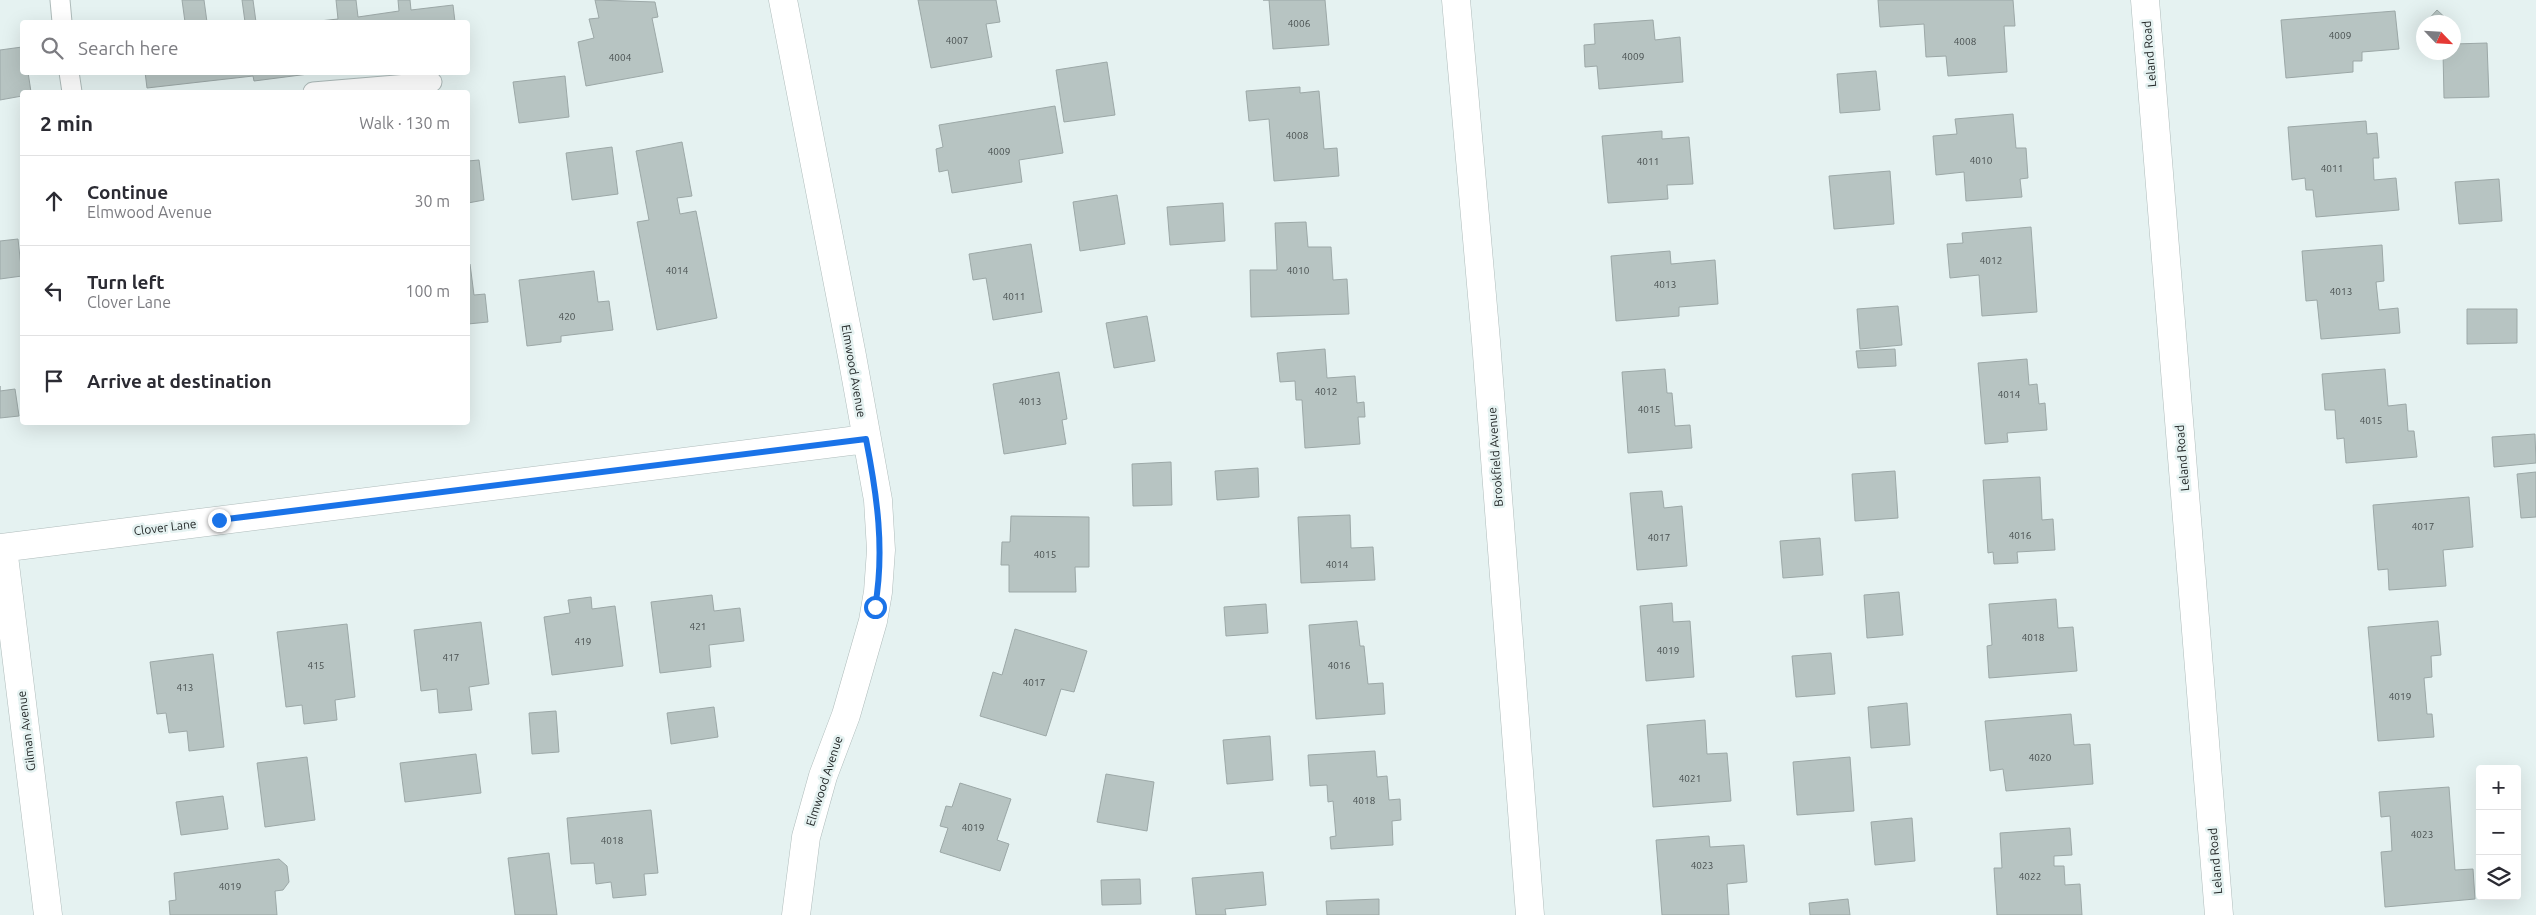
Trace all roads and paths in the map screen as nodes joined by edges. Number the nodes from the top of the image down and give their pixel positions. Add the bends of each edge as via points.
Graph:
1 (60, 0) edge
2 (783, 0) edge
3 (1456, 0) edge
4 (2145, 0) edge
5 (62, 20) edge
6 (69, 75) edge
7 (432, 82) dead end
8 (72, 90) edge
9 (337, 90) edge
10 (866, 439) junction
11 (2, 548) edge
12 (48, 915) edge
13 (796, 915) edge
14 (1530, 915) edge
15 (2219, 915) edge

1 - 5 lane
2 - 10 street, Elmwood Avenue
3 - 14 street, Brookfield Avenue
4 - 15 street, Leland Road
6 - 8 lane
7 - 9 lane
10 - 11 street, Clover Lane
10 - 13 street, Elmwood Avenue via 878,500 878,592 846,715 823,776 806,837
11 - 12 street, Gilman Avenue

